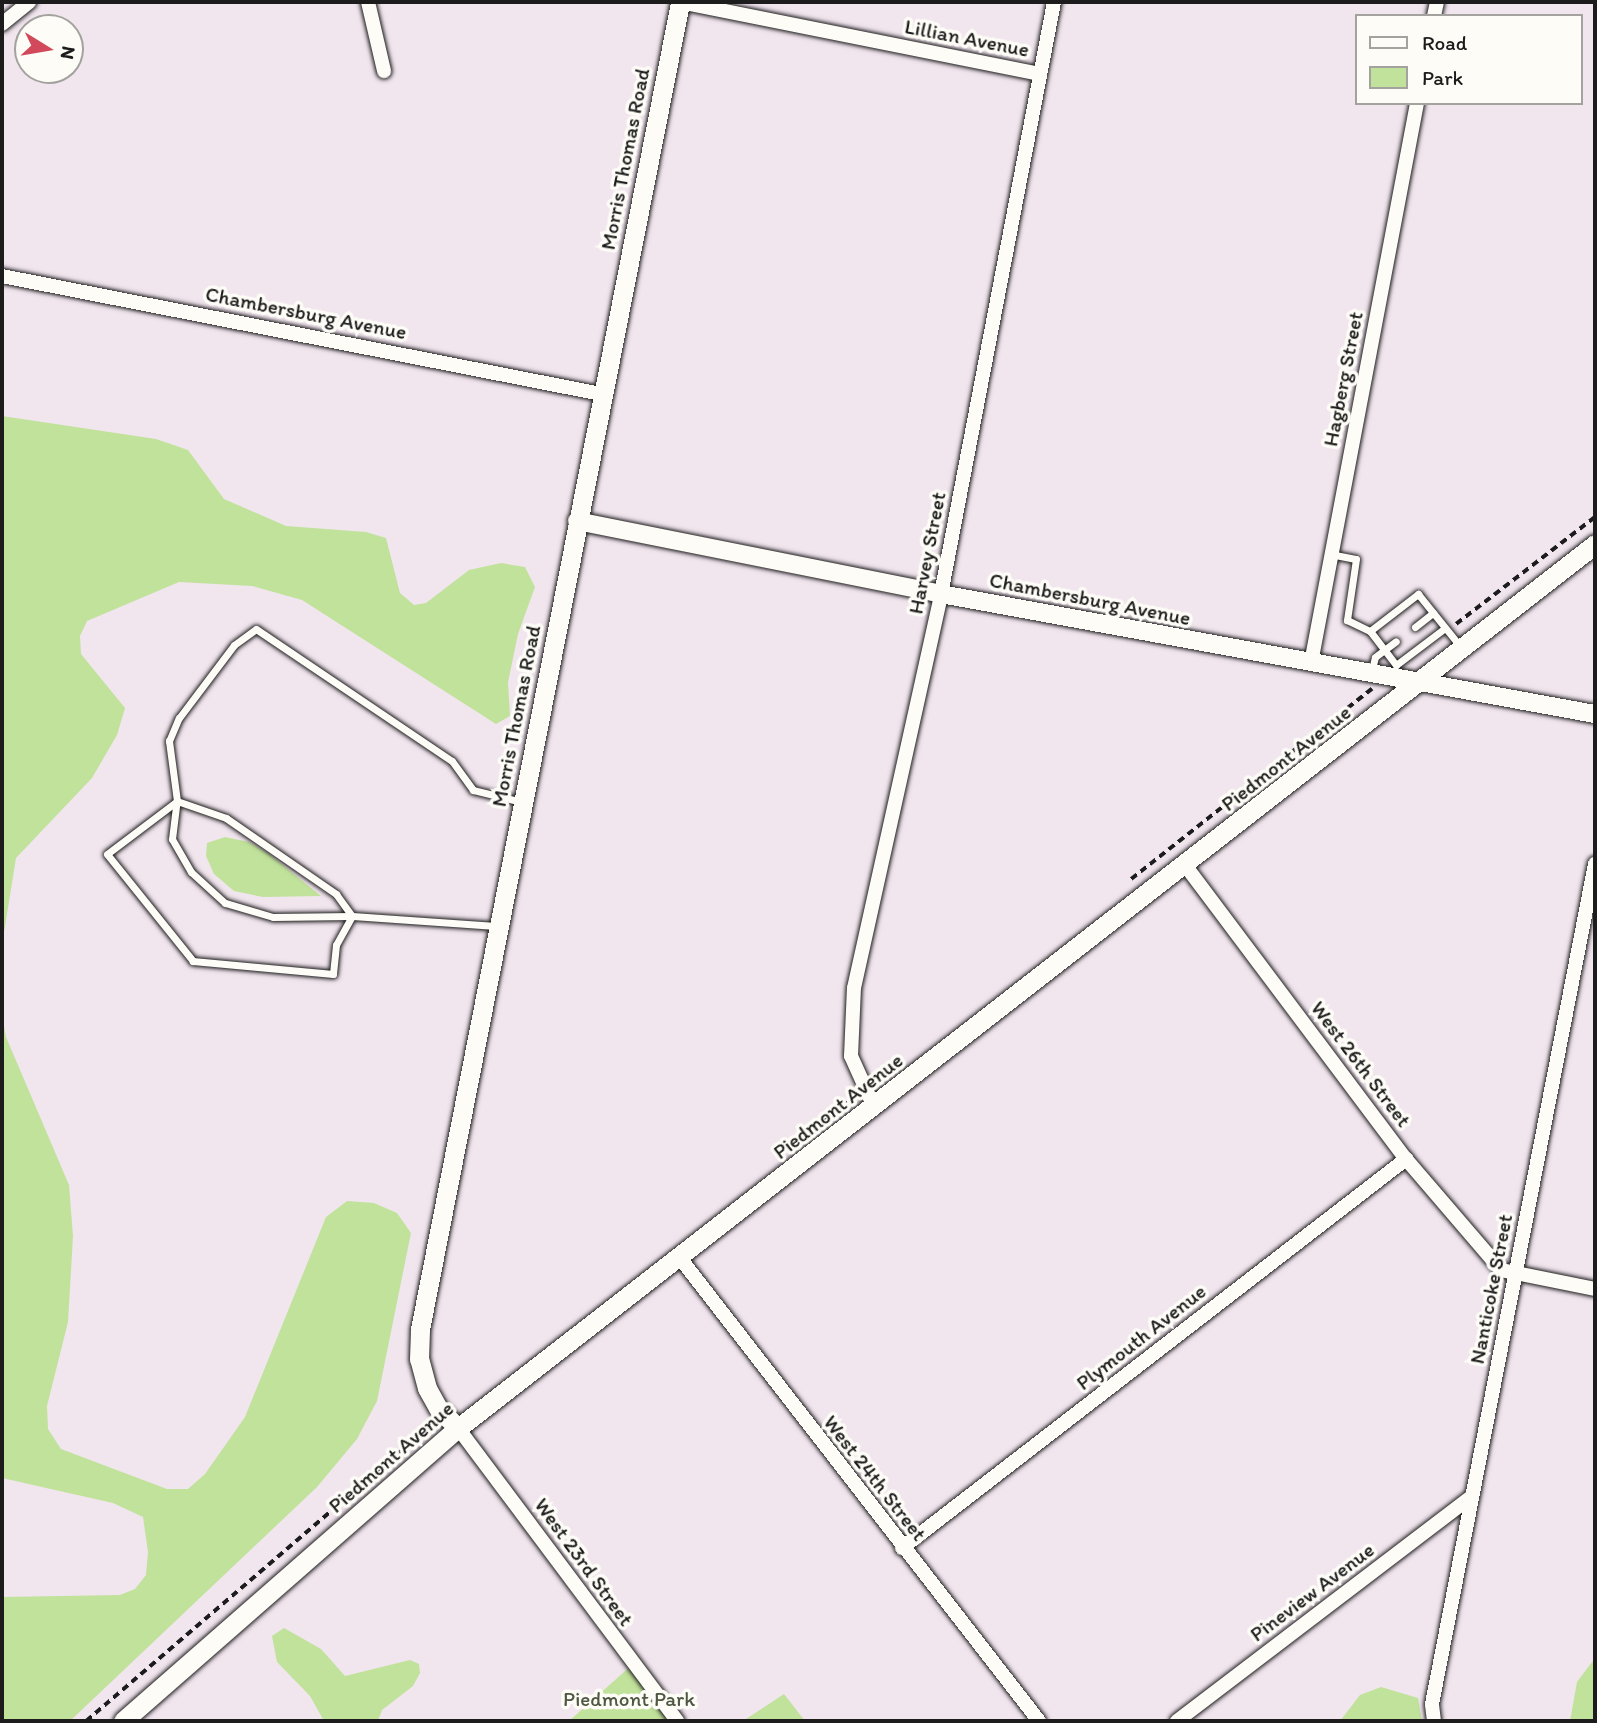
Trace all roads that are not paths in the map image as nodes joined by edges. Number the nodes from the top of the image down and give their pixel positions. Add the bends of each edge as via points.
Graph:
1 (29, 2) edge
2 (368, 2) edge
3 (680, 2) edge
4 (1054, 2) edge
5 (2, 24) edge
6 (384, 71) dead end
7 (1040, 74) junction
8 (1417, 105) edge
9 (2, 276) edge
10 (601, 394) junction
11 (577, 521) junction
12 (1595, 544) edge
13 (1330, 554) junction
14 (941, 594) junction
15 (1433, 612) junction
16 (1415, 627) dead end
17 (1446, 628) junction
18 (1370, 631) junction
19 (1396, 641) dead end
20 (1463, 649) junction
21 (1384, 650) junction
22 (1311, 663) junction
23 (1371, 674) junction
24 (1420, 683) junction
25 (1595, 714) edge
26 (177, 801) junction
27 (522, 803) junction
28 (1595, 864) edge
29 (1185, 865) junction
30 (352, 916) junction
31 (498, 926) junction
32 (874, 1107) junction
33 (1406, 1159) junction
34 (680, 1258) junction
35 (1516, 1274) junction
36 (1595, 1289) edge
37 (458, 1428) junction
38 (1471, 1497) junction
39 (902, 1548) junction
40 (122, 1721) edge
41 (677, 1721) edge
42 (1039, 1721) edge
43 (1177, 1721) edge
44 (1434, 1721) edge

1 - 5 street
2 - 6 street
3 - 7 street, Lillian Avenue
3 - 10 main road, Morris Thomas Road
4 - 7 street, Harvey Street
7 - 14 street, Harvey Street
8 - 13 street, Hagberg Street
9 - 10 street, Chambersburg Avenue
10 - 11 main road, Morris Thomas Road
11 - 14 street, Chambersburg Avenue
11 - 27 main road, Morris Thomas Road
12 - 20 main road, Piedmont Avenue
13 - 18 lane via 1356,559 1347,620
13 - 22 street, Hagberg Street
14 - 22 street, Chambersburg Avenue
14 - 32 street, Harvey Street via 854,988 851,1056
15 - 16 lane
15 - 17 lane
15 - 18 lane via 1418,594
17 - 20 lane
17 - 21 lane via 1396,665
18 - 21 lane
19 - 21 lane
20 - 24 main road, Piedmont Avenue
21 - 23 lane via 1375,657
22 - 23 street, Chambersburg Avenue
23 - 24 street, Chambersburg Avenue
24 - 25 street, Chambersburg Avenue
24 - 29 main road, Piedmont Avenue
26 - 27 lane via 169,741 179,718 234,645 256,629 452,761 473,790
26 - 30 lane via 226,818 336,894
26 - 30 lane via 172,839 191,873 225,903 273,917
26 - 30 lane via 107,854 193,961 333,974 337,944
27 - 31 main road, Morris Thomas Road
28 - 35 street, Nanticoke Street
29 - 32 main road, Piedmont Avenue
29 - 33 street, West 26th Street
30 - 31 lane
31 - 37 main road, Morris Thomas Road via 419,1343 427,1388 438,1408
32 - 34 main road, Piedmont Avenue
33 - 35 street, West 26th Street via 1501,1270
33 - 39 street, Plymouth Avenue
34 - 37 main road, Piedmont Avenue
34 - 39 street, West 24th Street
35 - 36 street
35 - 38 street, Nanticoke Street
37 - 40 main road, Piedmont Avenue
37 - 41 street, West 23rd Street
38 - 43 street, Pineview Avenue
38 - 44 street, Nanticoke Street via 1432,1704
39 - 42 street, West 24th Street

